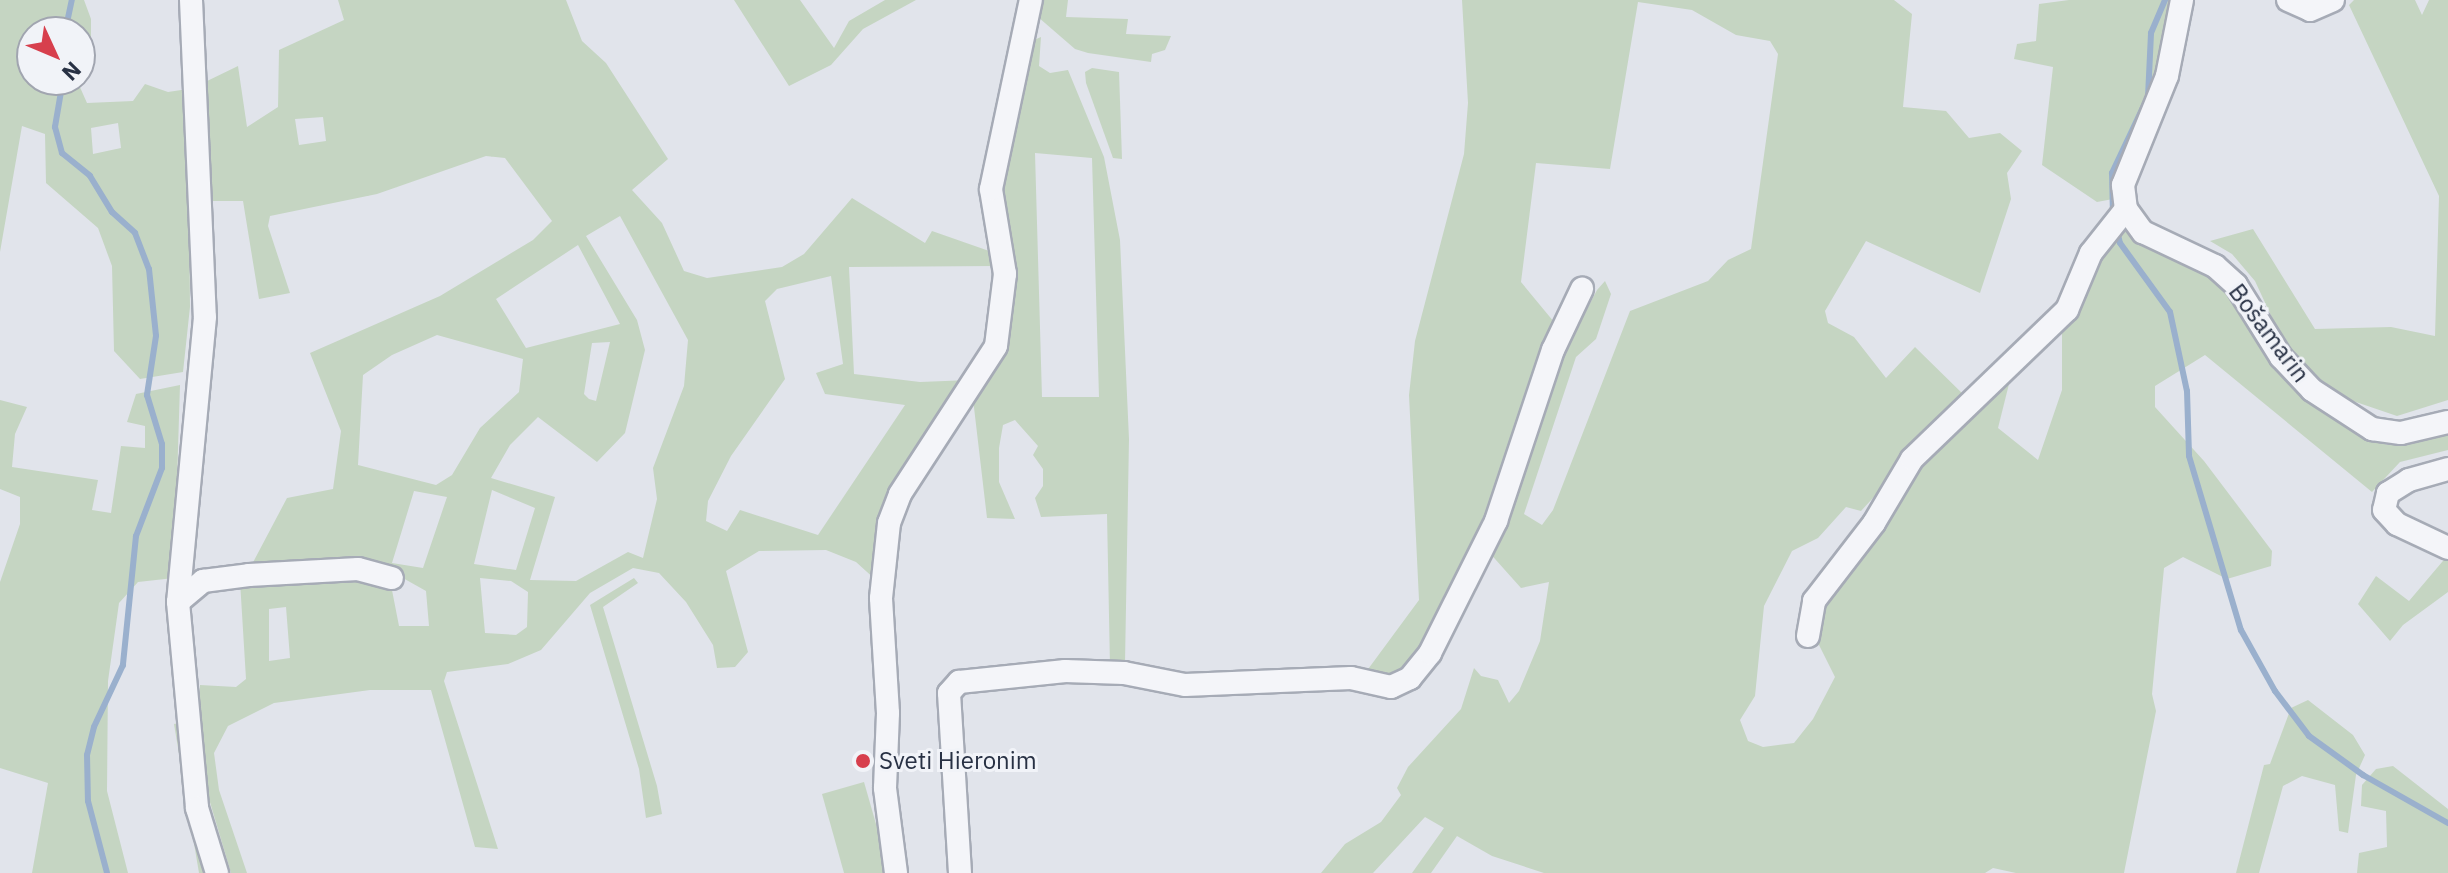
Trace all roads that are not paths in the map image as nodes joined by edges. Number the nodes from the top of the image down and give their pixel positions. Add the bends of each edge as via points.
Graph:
1 (191, 0) edge
2 (1031, 0) edge
3 (2182, 0) edge
4 (2288, 0) edge
5 (2333, 0) edge
6 (2126, 209) junction
7 (1582, 289) dead end
8 (2448, 422) edge
9 (2448, 469) edge
10 (2448, 548) edge
11 (392, 578) dead end
12 (178, 602) junction
13 (1808, 636) dead end
14 (217, 873) edge
15 (896, 873) edge
16 (960, 873) edge

1 - 12 street via 205,317
2 - 15 street via 991,189 1005,274 996,346 906,485 889,523 881,598 888,713 885,788
3 - 6 street via 2167,76 2123,185
4 - 5 street via 2310,10
6 - 8 street, Bošamarin via 2143,232 2215,266 2236,285 2281,357 2312,390 2372,429 2401,433
6 - 13 street via 2091,253 2067,310 1912,459 1874,523 1814,601
7 - 16 street via 1553,350 1496,521 1430,653 1410,678 1391,687 1351,678 1185,685 1124,673 1065,671 959,682 949,693
9 - 10 street via 2398,486 2388,493 2384,510 2397,524
11 - 12 street via 358,569 249,575 203,581
12 - 14 street via 197,808

